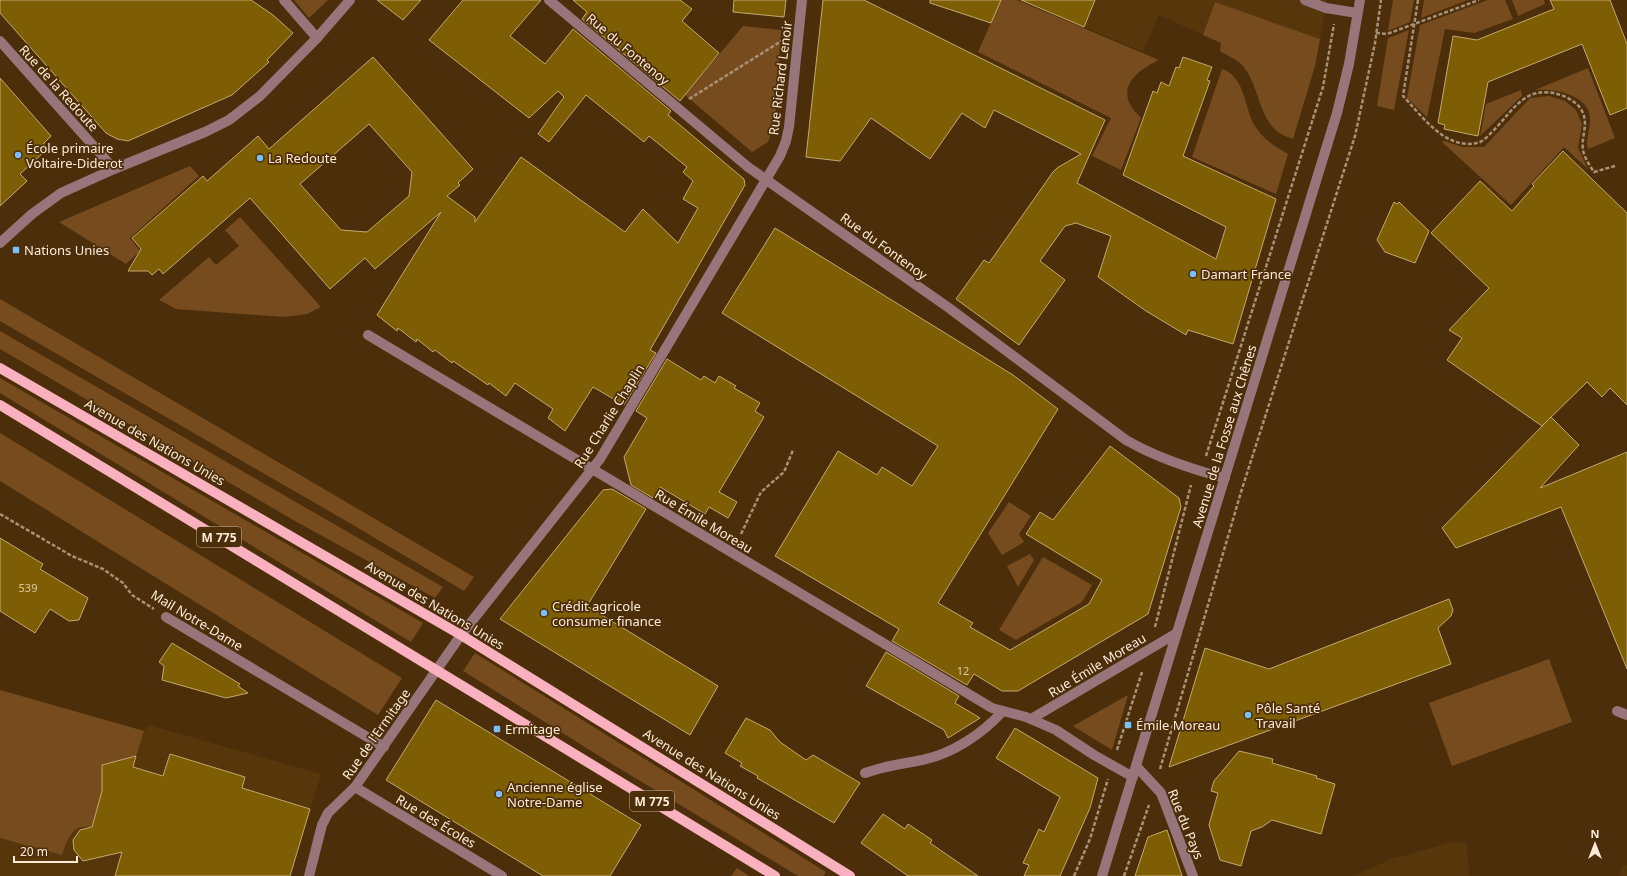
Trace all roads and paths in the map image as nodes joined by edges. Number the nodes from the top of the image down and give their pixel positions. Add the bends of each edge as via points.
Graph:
1 (284, 0) edge
2 (350, 0) edge
3 (549, 0) edge
4 (802, 0) edge
5 (1305, 0) edge
6 (1360, 0) edge
7 (1381, 0) edge
8 (1418, 0) edge
9 (1479, 0) edge
10 (1336, 9) junction
11 (1357, 13) junction
12 (1415, 23) junction
13 (1376, 33) junction
14 (798, 34) junction
15 (317, 38) junction
16 (0, 41) edge
17 (679, 109) junction
18 (1615, 166) dead end
19 (114, 169) junction
20 (766, 179) junction
21 (0, 243) edge
22 (368, 335) dead end
23 (0, 368) edge
24 (0, 405) edge
25 (793, 450) dead end
26 (592, 470) junction
27 (1195, 470) junction
28 (1225, 478) junction
29 (0, 514) edge
30 (741, 534) dead end
31 (166, 616) joint
32 (1176, 632) junction
33 (461, 635) junction
34 (1149, 649) junction
35 (436, 669) junction
36 (1617, 711) dead end
37 (1002, 712) junction
38 (1627, 715) edge
39 (1031, 719) junction
40 (384, 747) junction
41 (1112, 766) junction
42 (1136, 766) junction
43 (865, 773) dead end
44 (1133, 777) junction
45 (1156, 785) junction
46 (355, 788) junction
47 (309, 876) edge
48 (502, 876) edge
49 (775, 876) edge
50 (850, 876) edge
51 (1074, 876) edge
52 (1102, 876) edge
53 (1124, 876) edge
54 (1193, 876) edge

1 - 15 street
2 - 15 street
3 - 17 street, Rue du Fontenoy
4 - 14 street, Rue Richard Lenoir
5 - 10 street
6 - 11 street, Avenue de la Fosse aux Chênes
7 - 13 path
8 - 12 path
9 - 12 path
10 - 11 street
10 - 27 path via 1326,70 1316,109 1206,457
11 - 28 street, Avenue de la Fosse aux Chênes via 1349,64 1337,113
12 - 13 path via 1387,34
12 - 18 path via 1403,96 1449,140 1478,143 1527,96 1538,92 1555,94 1572,100 1582,111 1586,122 1583,150 1594,172
13 - 45 path via 1355,136 1241,492
14 - 17 path via 778,42 691,97
14 - 20 street, Rue Richard Lenoir via 786,141
15 - 19 street via 260,96 229,120
16 - 19 street, Rue de la Redoute
17 - 20 street, Rue du Fontenoy
19 - 21 street via 56,197 32,214
20 - 26 street, Rue Charlie Chaplin
20 - 27 street, Rue du Fontenoy via 949,308 1126,440
22 - 26 street, Rue Émile Moreau
23 - 33 main road, Avenue des Nations Unies / M 775
24 - 35 main road, M 775
25 - 30 path via 784,472 761,492
26 - 33 street, Rue Charlie Chaplin
26 - 37 street, Rue Émile Moreau
27 - 28 street, Rue du Fontenoy
27 - 34 path
28 - 32 street, Avenue de la Fosse aux Chênes
29 - 31 path, Mail Notre-Dame via 72,556 103,569 123,583 132,595
31 - 40 street, Mail Notre-Dame
32 - 34 street, Rue Émile Moreau
32 - 42 street, Avenue de la Fosse aux Chênes
33 - 35 street, Rue Charlie Chaplin
33 - 50 main road, Avenue des Nations Unies / M 775
34 - 39 street, Rue Émile Moreau
34 - 41 path
35 - 40 street, Rue de l'Ermitage
35 - 49 main road, M 775
36 - 38 street
37 - 39 street, Rue Émile Moreau
37 - 43 street via 989,726 956,748 923,760 882,767
39 - 41 street, Rue Émile Moreau via 1056,730
40 - 46 street, Rue de l'Ermitage
41 - 44 street, Rue Émile Moreau
41 - 51 path via 1090,839
42 - 44 street, Avenue de la Fosse aux Chênes
42 - 45 street, Rue du Pays
44 - 52 street, Avenue de la Fosse aux Chênes
45 - 53 path
45 - 54 street, Rue du Pays via 1166,801
46 - 47 street, Rue de l'Ermitage via 325,817
46 - 48 street, Rue des Écoles

